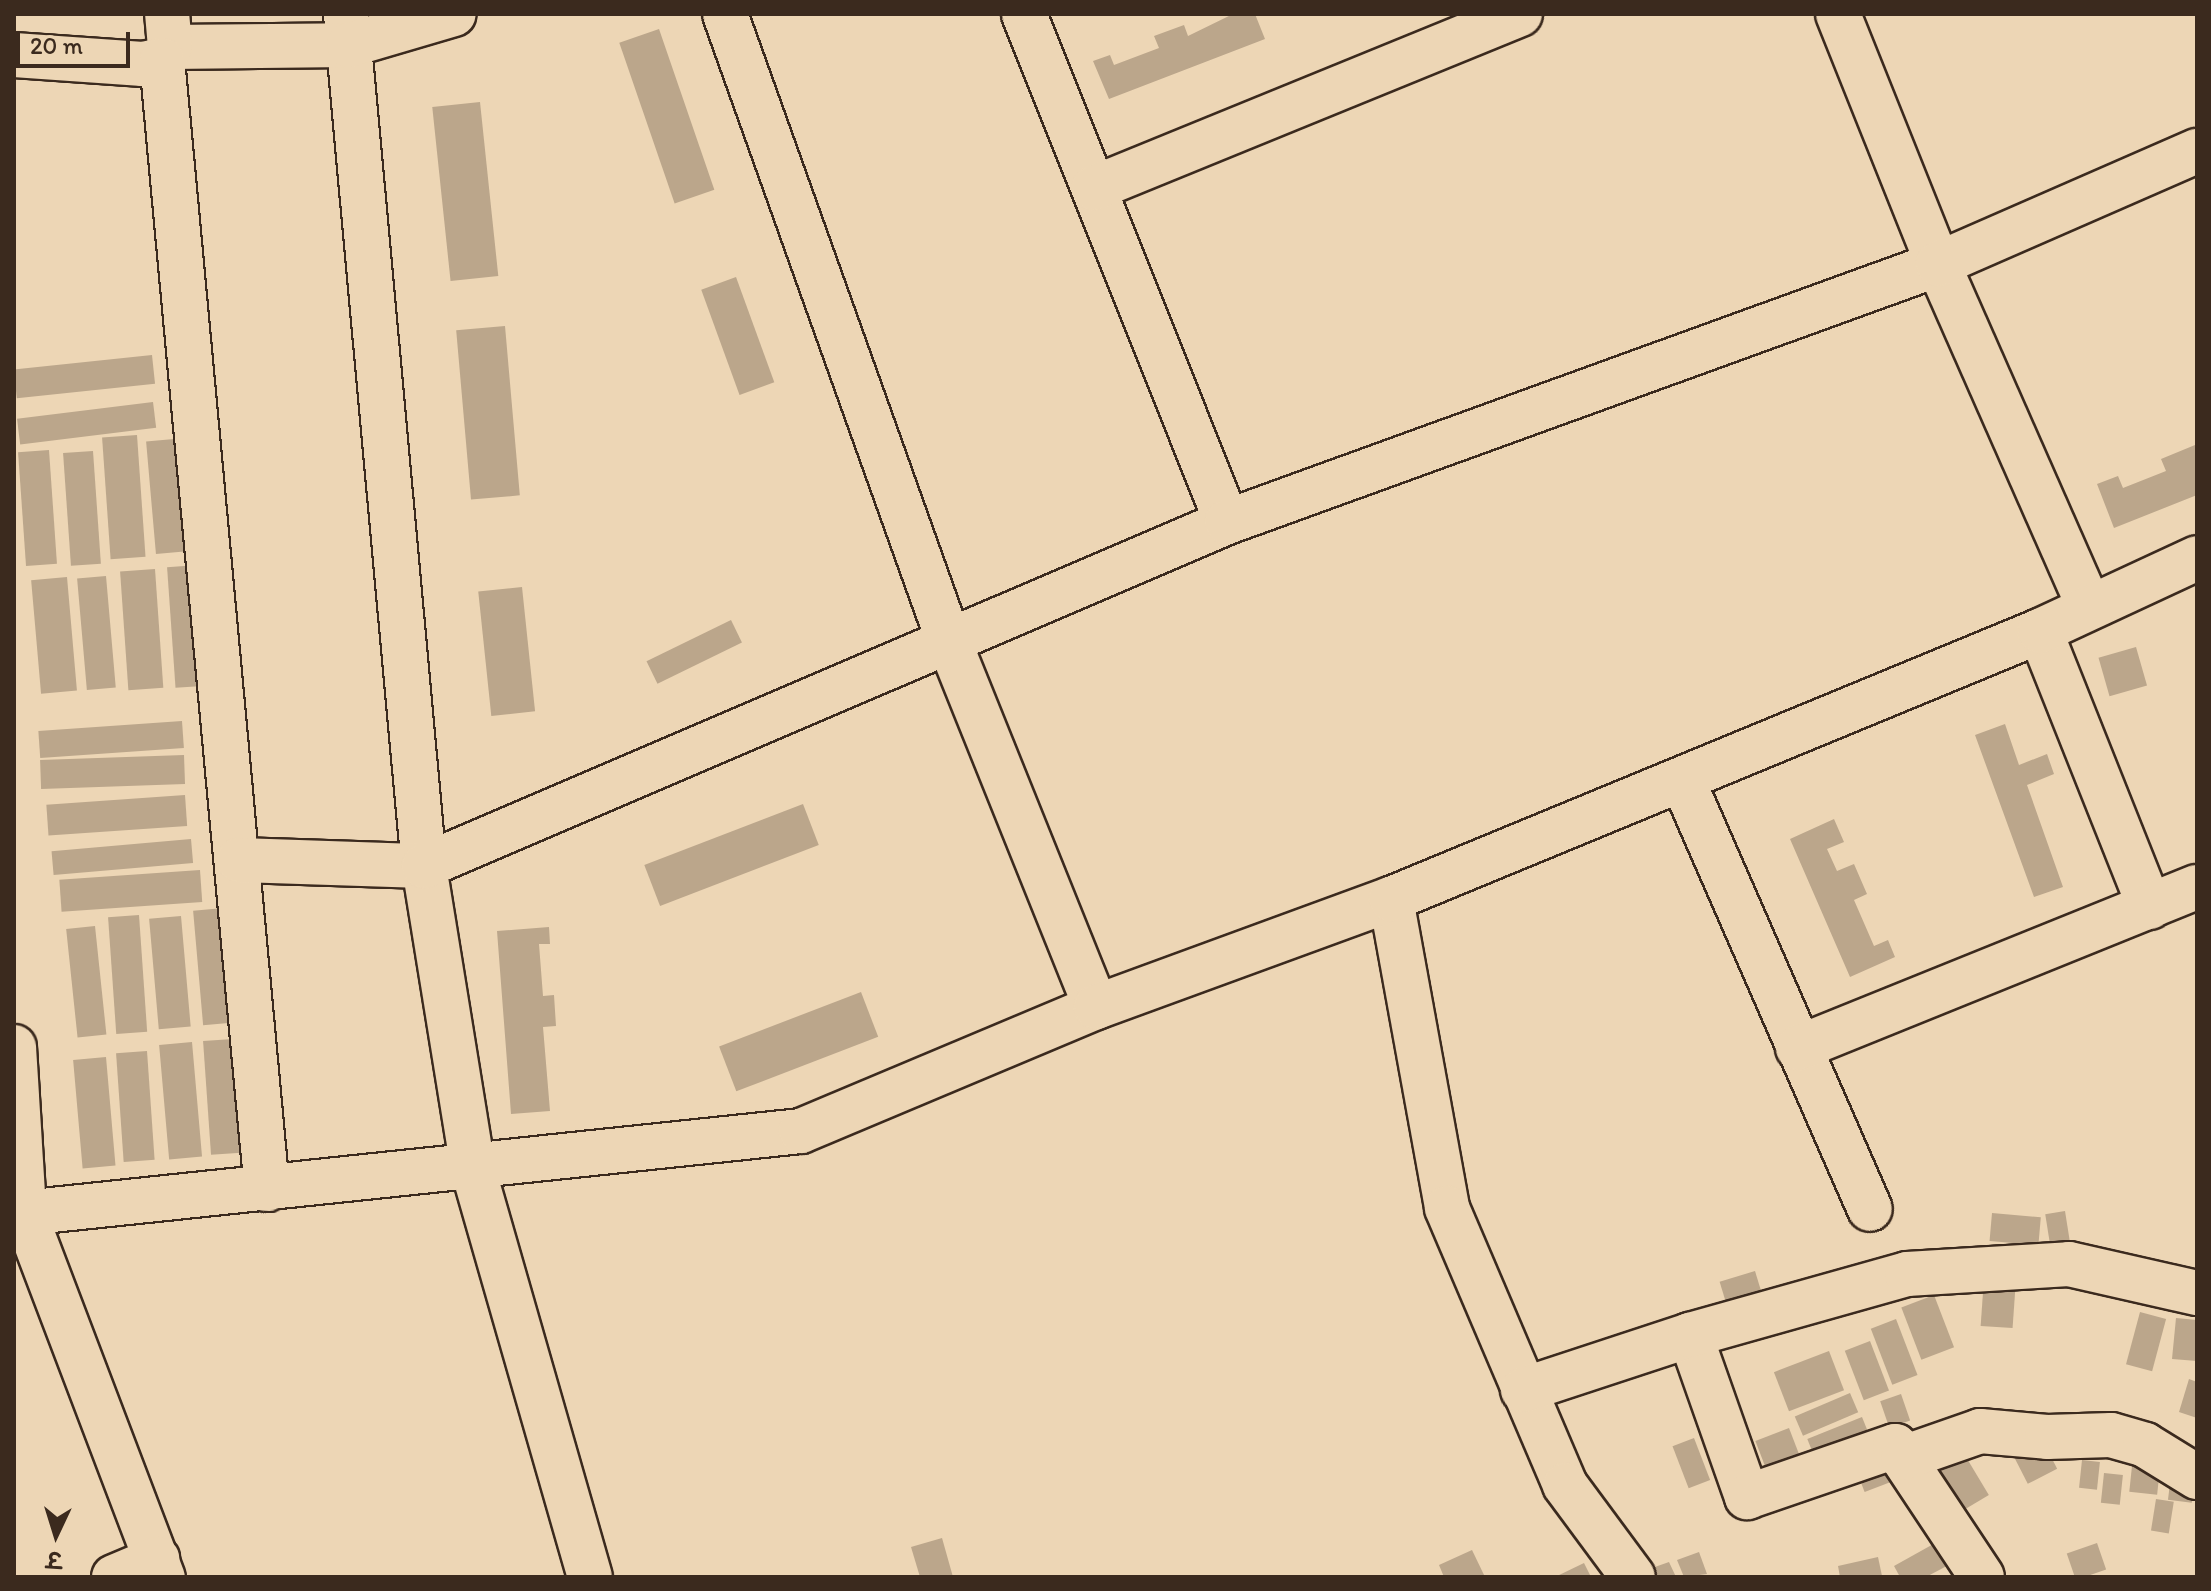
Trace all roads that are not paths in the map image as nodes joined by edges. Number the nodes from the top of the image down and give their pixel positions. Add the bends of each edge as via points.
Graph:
1 (454, 14) edge
2 (725, 14) edge
3 (1024, 14) edge
4 (1520, 14) edge
5 (1838, 14) edge
6 (347, 29) edge
7 (167, 40) edge
8 (14, 55) edge
9 (2197, 151) edge
10 (1094, 188) junction
11 (1938, 264) junction
12 (1227, 522) junction
13 (2197, 558) edge
14 (2089, 606) junction
15 (2040, 631) junction
16 (950, 644) junction
17 (1682, 779) junction
18 (239, 860) junction
19 (424, 866) junction
20 (2197, 887) edge
21 (1391, 899) junction
22 (2150, 907) junction
23 (1096, 1007) junction
24 (14, 1047) edge
25 (1798, 1048) junction
26 (473, 1169) junction
27 (267, 1189) junction
28 (1870, 1209) dead end
29 (19, 1213) edge
30 (2197, 1293) edge
31 (1690, 1335) junction
32 (1523, 1390) junction
33 (1903, 1458) junction
34 (2197, 1477) edge
35 (160, 1568) edge
36 (1977, 1575) edge
37 (114, 1577) edge
38 (590, 1577) edge
39 (1633, 1577) edge

1 - 6 street
2 - 16 street
3 - 10 street
4 - 10 street
5 - 11 street
6 - 7 street
6 - 19 street
7 - 8 street via 143,64
7 - 18 street
9 - 11 street
10 - 12 street
11 - 12 street
11 - 14 street
12 - 16 street
13 - 14 street
14 - 15 street
15 - 17 street
15 - 22 street
16 - 19 street
16 - 23 street
17 - 21 street
17 - 25 street
18 - 19 street
18 - 27 street
19 - 26 street
20 - 22 street
21 - 23 street
21 - 32 street via 1447,1208
22 - 25 street
23 - 26 street via 801,1131
24 - 29 street
25 - 28 street
26 - 27 street
26 - 38 street
27 - 29 street
29 - 35 street
30 - 31 street via 2069,1264 1907,1274
31 - 32 street
31 - 33 street via 1747,1497 1895,1446
32 - 39 street via 1565,1485
33 - 34 street via 1980,1431 2111,1435 2145,1445
33 - 36 street
35 - 37 street

